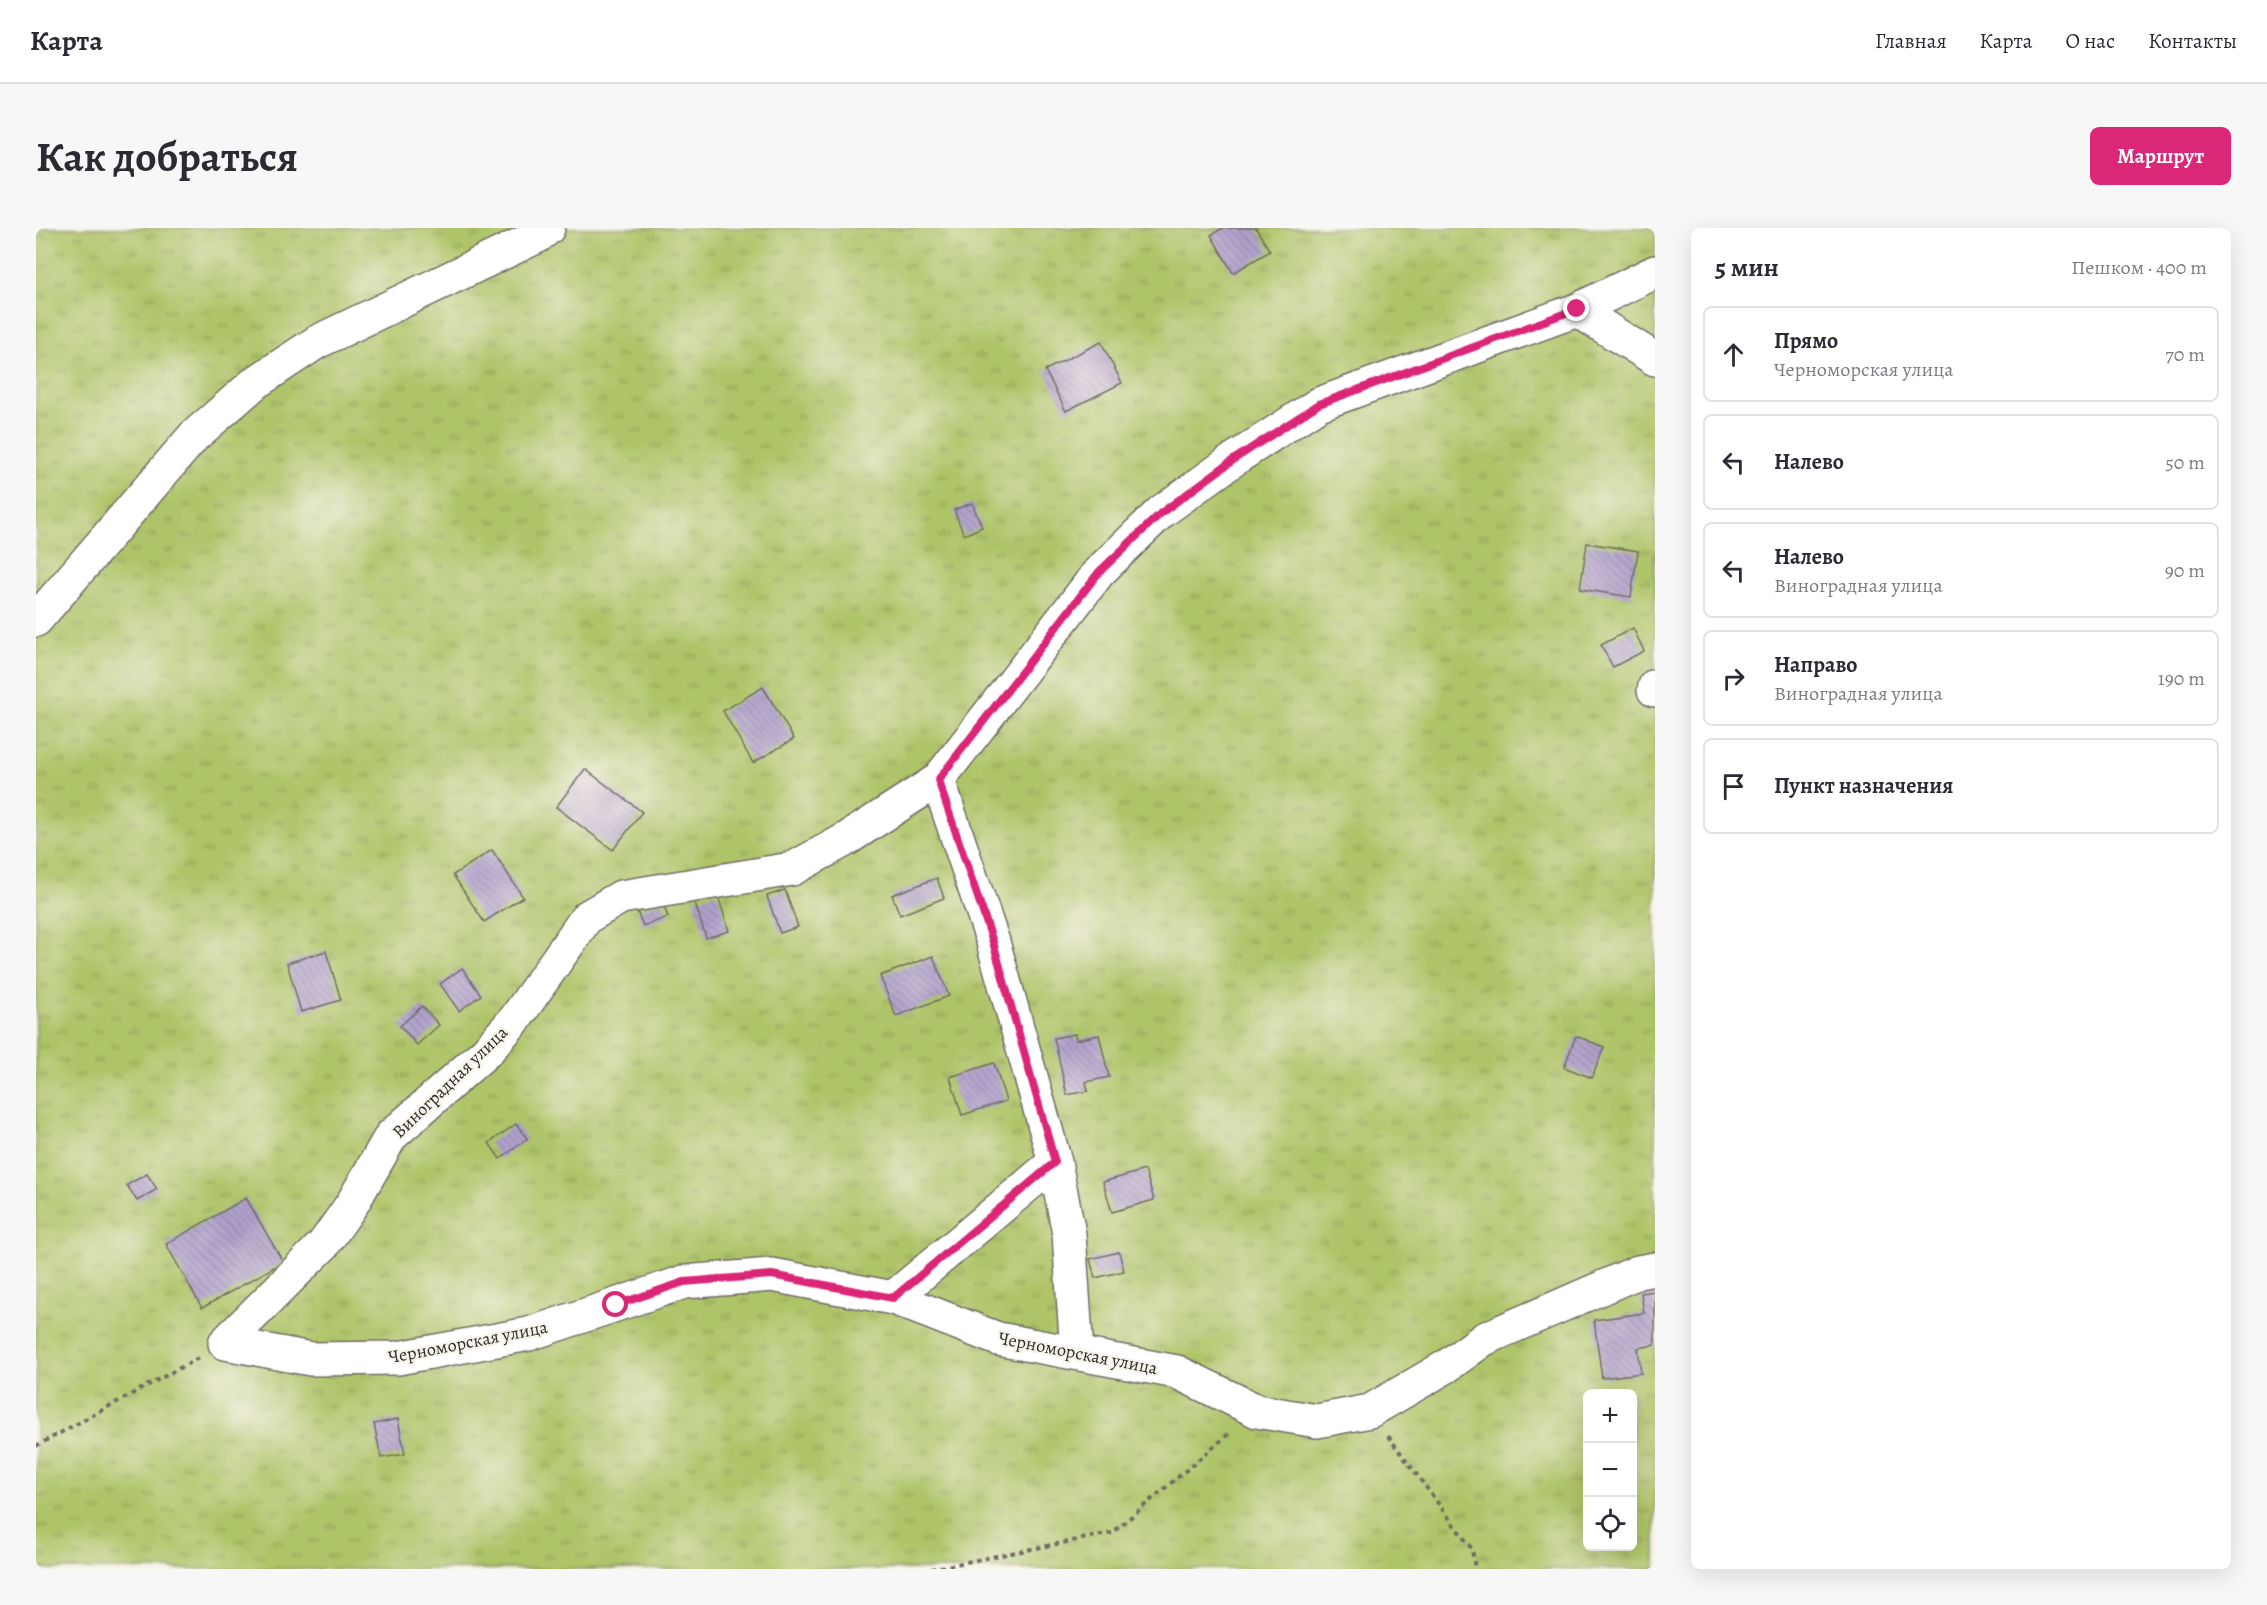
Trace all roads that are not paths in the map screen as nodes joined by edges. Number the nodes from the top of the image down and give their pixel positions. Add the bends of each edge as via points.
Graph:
1 (548, 228) edge
2 (1655, 272) edge
3 (1577, 309) junction
4 (1655, 358) edge
5 (36, 620) edge
6 (938, 780) junction
7 (1055, 1162) junction
8 (1655, 1269) edge
9 (893, 1298) junction
10 (225, 1344) joint
11 (1077, 1353) junction

1 - 5 street via 538,237 316,342 255,383 194,436
2 - 3 street, Виноградная улица
3 - 4 street
3 - 6 street, Виноградная улица via 1319,404 1161,513 1099,572
6 - 7 street via 993,942
6 - 10 street, Виноградная улица via 792,869 621,897 587,917 516,1018 487,1051 391,1136 324,1244
7 - 9 street
7 - 11 street via 1069,1234
8 - 11 street, Черноморская улица via 1638,1272 1484,1339 1447,1366 1370,1411 1317,1421 1257,1411 1177,1372
9 - 10 street, Черноморская улица via 772,1275 684,1282 529,1334 398,1358 311,1359
9 - 11 street, Черноморская улица via 998,1339

